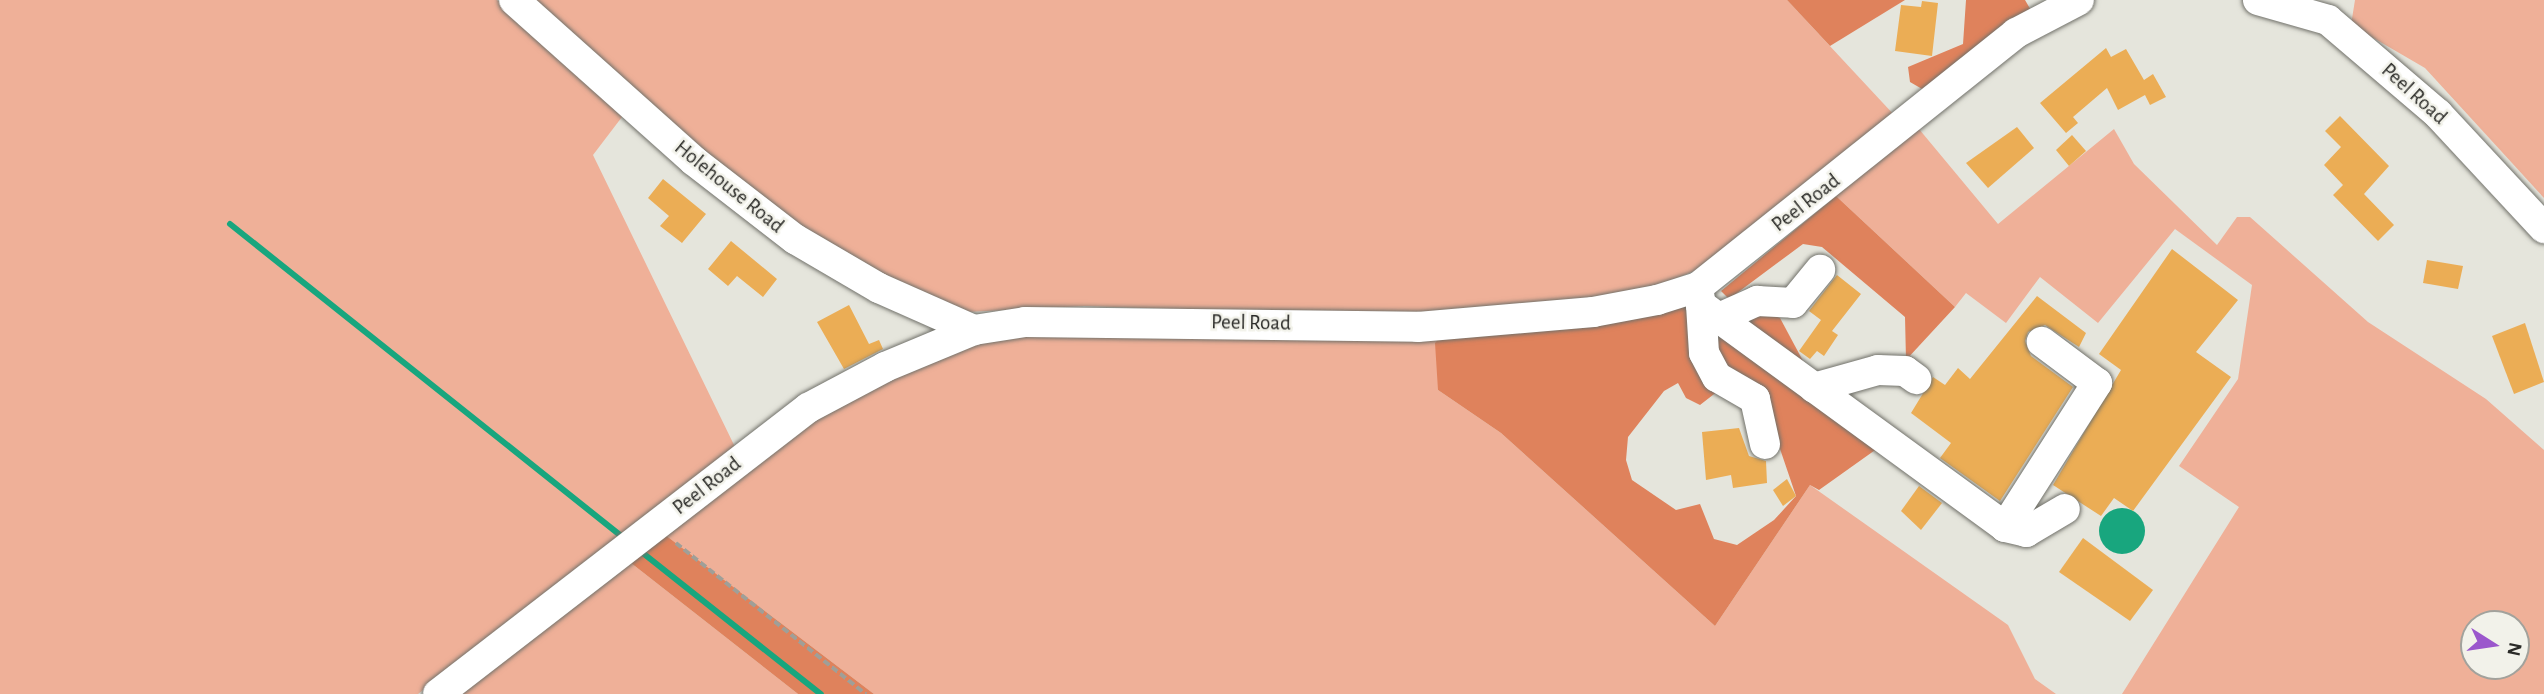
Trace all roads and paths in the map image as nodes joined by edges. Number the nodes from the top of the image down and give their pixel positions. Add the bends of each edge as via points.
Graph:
1 (514, 0) edge
2 (2079, 0) edge
3 (2258, 0) edge
4 (2042, 8) edge
5 (2332, 10) edge
6 (2544, 228) edge
7 (1820, 270) dead end
8 (1706, 303) junction
9 (974, 330) junction
10 (2042, 342) dead end
11 (1916, 379) dead end
12 (1814, 388) junction
13 (1765, 444) dead end
14 (2065, 509) dead end
15 (2004, 527) junction
16 (640, 538) junction
17 (438, 694) edge
18 (866, 694) edge

1 - 9 street, Holehouse Road via 694,161 795,239 879,288
2 - 4 street, Peel Road
3 - 5 street, Peel Road
4 - 8 street, Peel Road
5 - 6 street, Peel Road
7 - 8 street via 1793,303
8 - 9 street, Peel Road via 1418,327 1025,322
8 - 12 street
8 - 13 street via 1704,353 1717,377 1755,399
9 - 16 street, Peel Road via 885,367 808,408
10 - 15 street via 2097,383
11 - 12 street via 1905,370 1878,370
12 - 15 street
14 - 15 street via 2026,532
16 - 17 street, Peel Road
16 - 18 path

